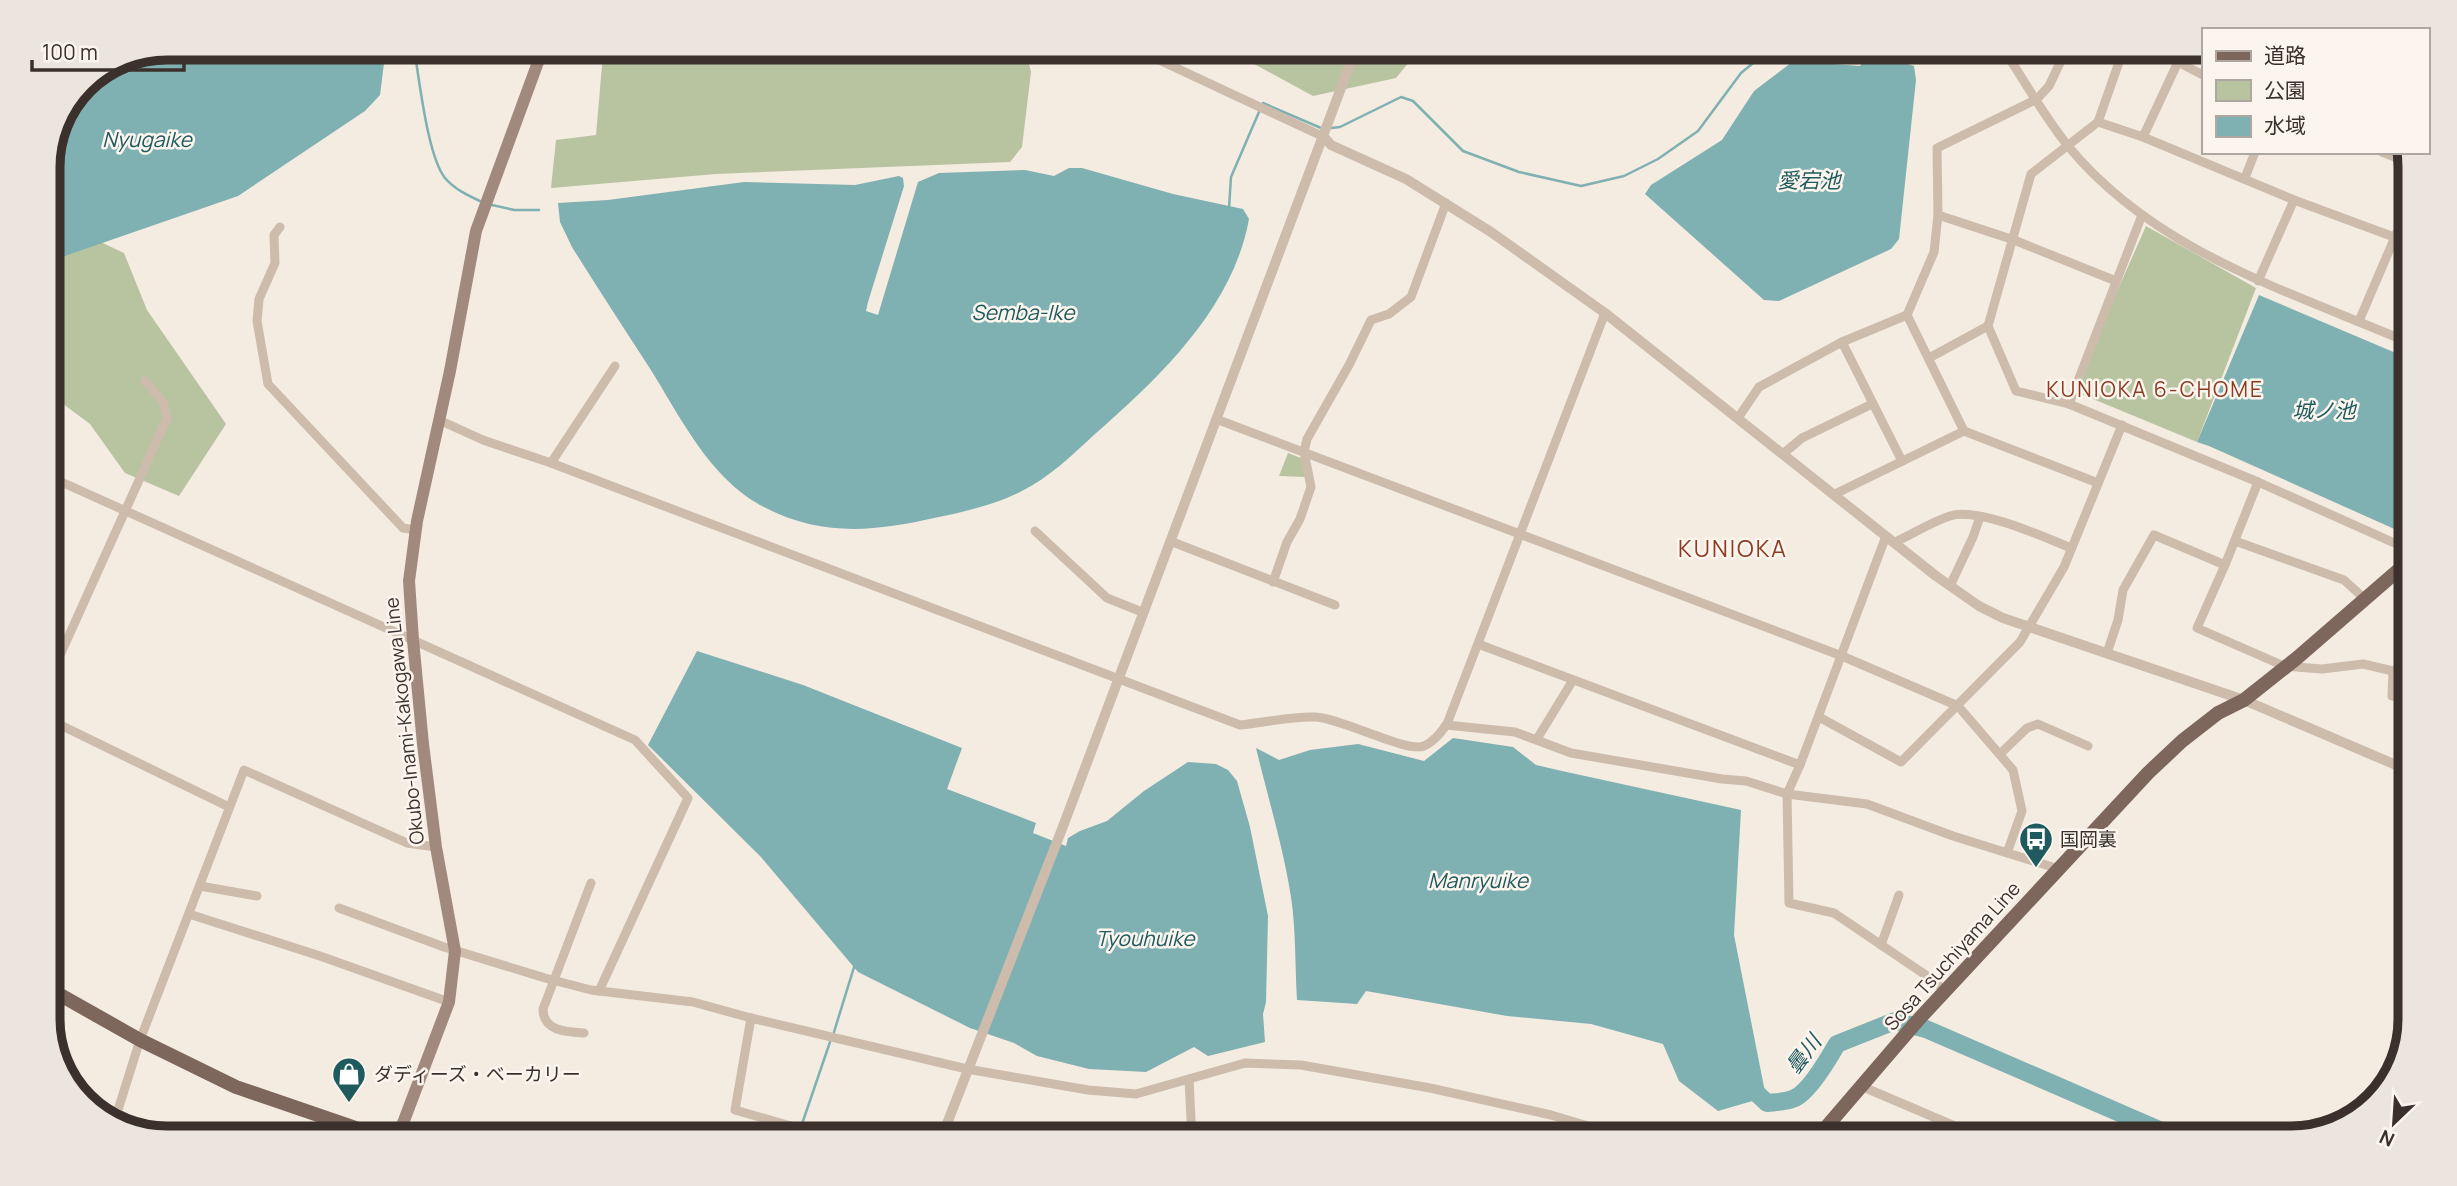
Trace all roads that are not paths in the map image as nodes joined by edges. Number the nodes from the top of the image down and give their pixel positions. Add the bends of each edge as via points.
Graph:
1 (539, 59) edge
2 (1157, 59) edge
3 (1352, 59) edge
4 (2010, 59) edge
5 (2062, 59) edge
6 (2120, 59) edge
7 (2202, 74) edge
8 (2037, 99) junction
9 (2098, 122) junction
10 (1324, 137) junction
11 (2143, 137) junction
12 (2067, 145) junction
13 (2254, 154) edge
14 (2245, 178) junction
15 (2294, 200) junction
16 (1446, 204) junction
17 (1938, 215) junction
18 (2142, 215) junction
19 (281, 227) dead end
20 (2397, 230) edge
21 (2394, 237) junction
22 (2014, 240) junction
23 (2116, 281) junction
24 (2258, 281) junction
25 (1605, 313) junction
26 (1908, 315) junction
27 (2359, 321) junction
28 (1988, 326) junction
29 (2397, 337) edge
30 (1842, 342) junction
31 (1930, 358) junction
32 (615, 366) dead end
33 (145, 382) dead end
34 (1872, 404) junction
35 (2070, 404) junction
36 (1738, 418) junction
37 (1216, 419) junction
38 (439, 420) junction
39 (2122, 425) junction
40 (1964, 430) junction
41 (1304, 452) junction
42 (1784, 453) junction
43 (1902, 461) junction
44 (551, 464) junction
45 (60, 482) edge
46 (2258, 482) junction
47 (2098, 483) junction
48 (1835, 494) junction
49 (125, 512) junction
50 (1980, 517) junction
51 (415, 530) junction
52 (1035, 531) dead end
53 (1519, 533) junction
54 (1891, 539) junction
55 (1170, 541) junction
56 (2235, 541) junction
57 (2397, 544) edge
58 (2071, 548) junction
59 (2225, 565) junction
60 (2397, 571) edge
61 (1273, 582) junction
62 (1950, 586) junction
63 (2366, 600) junction
64 (1335, 606) dead end
65 (1142, 612) junction
66 (2028, 628) junction
67 (413, 640) junction
68 (1478, 644) junction
69 (2107, 653) junction
70 (60, 656) edge
71 (1842, 656) junction
72 (2284, 666) junction
73 (2398, 669) edge
74 (2393, 671) junction
75 (1117, 679) junction
76 (1573, 680) junction
77 (2398, 697) edge
78 (2244, 700) junction
79 (1958, 706) junction
80 (1818, 717) junction
81 (60, 725) edge
82 (1446, 725) junction
83 (1537, 739) junction
84 (2088, 746) dead end
85 (2000, 754) junction
86 (1800, 765) junction
87 (2398, 766) edge
88 (1787, 794) junction
89 (229, 807) junction
90 (436, 847) junction
91 (2007, 853) junction
92 (2059, 869) junction
93 (591, 883) dead end
94 (200, 886) junction
95 (1899, 895) dead end
96 (257, 896) dead end
97 (339, 908) dead end
98 (189, 914) junction
99 (1881, 945) junction
100 (455, 951) junction
101 (552, 980) junction
102 (598, 991) junction
103 (1945, 991) junction
104 (60, 995) edge
105 (450, 1002) junction
106 (751, 1018) junction
107 (584, 1033) dead end
108 (140, 1040) junction
109 (967, 1069) junction
110 (1189, 1080) junction
111 (1861, 1086) junction
112 (106, 1107) edge
113 (117, 1113) junction
114 (129, 1119) edge
115 (350, 1126) edge
116 (402, 1126) edge
117 (791, 1126) edge
118 (946, 1126) edge
119 (1191, 1126) edge
120 (1588, 1126) edge
121 (1827, 1126) edge
122 (1954, 1126) edge

1 - 38 main road, Okubo-Inami-Kakogawa Line via 476,231
2 - 10 street
3 - 10 street
4 - 8 street
5 - 8 street
6 - 9 street
7 - 11 street via 2178,62
8 - 12 street
8 - 17 street via 1937,148
9 - 11 street
9 - 12 street
10 - 16 street via 1331,145 1406,178
10 - 37 street
11 - 14 street
12 - 18 street
12 - 22 street via 2031,174
13 - 14 street
14 - 15 street
15 - 21 street
15 - 24 street
16 - 25 street
16 - 41 street via 1410,297 1390,314 1371,320
17 - 22 street
17 - 26 street via 1934,252
18 - 23 street
18 - 24 street
19 - 51 street via 274,234 275,263 259,299 257,321 268,384 403,528
20 - 21 street
21 - 27 street
22 - 23 street
22 - 28 street
23 - 35 street
24 - 27 street
25 - 36 street
25 - 53 street
26 - 30 street
26 - 31 street
27 - 29 street
28 - 31 street
28 - 35 street via 2017,391
30 - 34 street
30 - 36 street via 1759,387
31 - 40 street
32 - 44 street
33 - 49 street via 163,402 167,418
34 - 42 street via 1802,438
34 - 43 street
35 - 39 street
36 - 42 street
37 - 41 street
37 - 55 street
38 - 44 street
38 - 51 main road, Okubo-Inami-Kakogawa Line
39 - 46 street
39 - 47 street
40 - 43 street
40 - 47 street
41 - 53 street
41 - 61 street via 1311,487
42 - 48 street
43 - 48 street
44 - 75 street
45 - 49 street
46 - 56 street
46 - 57 street
47 - 58 street
48 - 54 street
49 - 67 street
49 - 70 street
50 - 54 street via 1952,515
50 - 58 street via 2016,525
50 - 62 street
51 - 67 main road, Okubo-Inami-Kakogawa Line via 409,581
52 - 65 street via 1107,598
53 - 68 street
53 - 71 street
54 - 62 street
54 - 71 street
55 - 61 street
55 - 65 street
56 - 59 street
56 - 63 street via 2344,580
58 - 66 street
59 - 69 street via 2154,535 2123,590
59 - 72 street via 2197,628
60 - 63 main road, Sosa Tsuchiyama Line
61 - 64 street
62 - 66 street via 1979,606
63 - 72 main road, Sosa Tsuchiyama Line
65 - 75 street
66 - 69 street
66 - 79 street
67 - 90 main road, Okubo-Inami-Kakogawa Line
67 - 102 street via 635,740 688,798
68 - 76 street
68 - 82 street
69 - 78 street
71 - 79 street
71 - 80 street
72 - 74 street via 2322,669 2363,664
72 - 78 main road, Sosa Tsuchiyama Line
73 - 74 street
74 - 77 street via 2392,696
75 - 82 street via 1240,725 1316,717 1422,747
75 - 109 street
76 - 83 street
76 - 86 street
78 - 87 street
78 - 92 main road, Sosa Tsuchiyama Line via 2182,741
79 - 80 street via 1901,762
79 - 85 street
80 - 86 street
81 - 89 street
82 - 83 street via 1515,732
83 - 88 street via 1572,753 1745,780
84 - 85 street via 2038,724 2027,728
85 - 91 street via 2014,770 2022,811
86 - 88 street
88 - 91 street via 1867,804
88 - 99 street via 1789,902 1834,913
89 - 90 street via 244,770 407,843
89 - 94 street
90 - 100 main road, Okubo-Inami-Kakogawa Line
91 - 92 street
92 - 103 main road, Sosa Tsuchiyama Line
93 - 101 street
94 - 96 street
94 - 98 street
95 - 99 street
97 - 100 street
98 - 105 street
98 - 108 street
99 - 103 street
100 - 101 street
100 - 105 main road, Okubo-Inami-Kakogawa Line
101 - 102 street
101 - 107 street via 543,1016 550,1026 564,1032
102 - 106 street via 693,1002
103 - 111 main road, Sosa Tsuchiyama Line
104 - 108 main road
105 - 116 main road, Okubo-Inami-Kakogawa Line
106 - 109 street
106 - 117 street via 735,1110
108 - 113 street
108 - 115 main road via 236,1087
109 - 110 street via 1136,1094
109 - 118 street
110 - 119 street
110 - 120 street via 1245,1063 1301,1065 1430,1088
111 - 121 main road, Sosa Tsuchiyama Line
111 - 122 street
112 - 113 street
113 - 114 street

